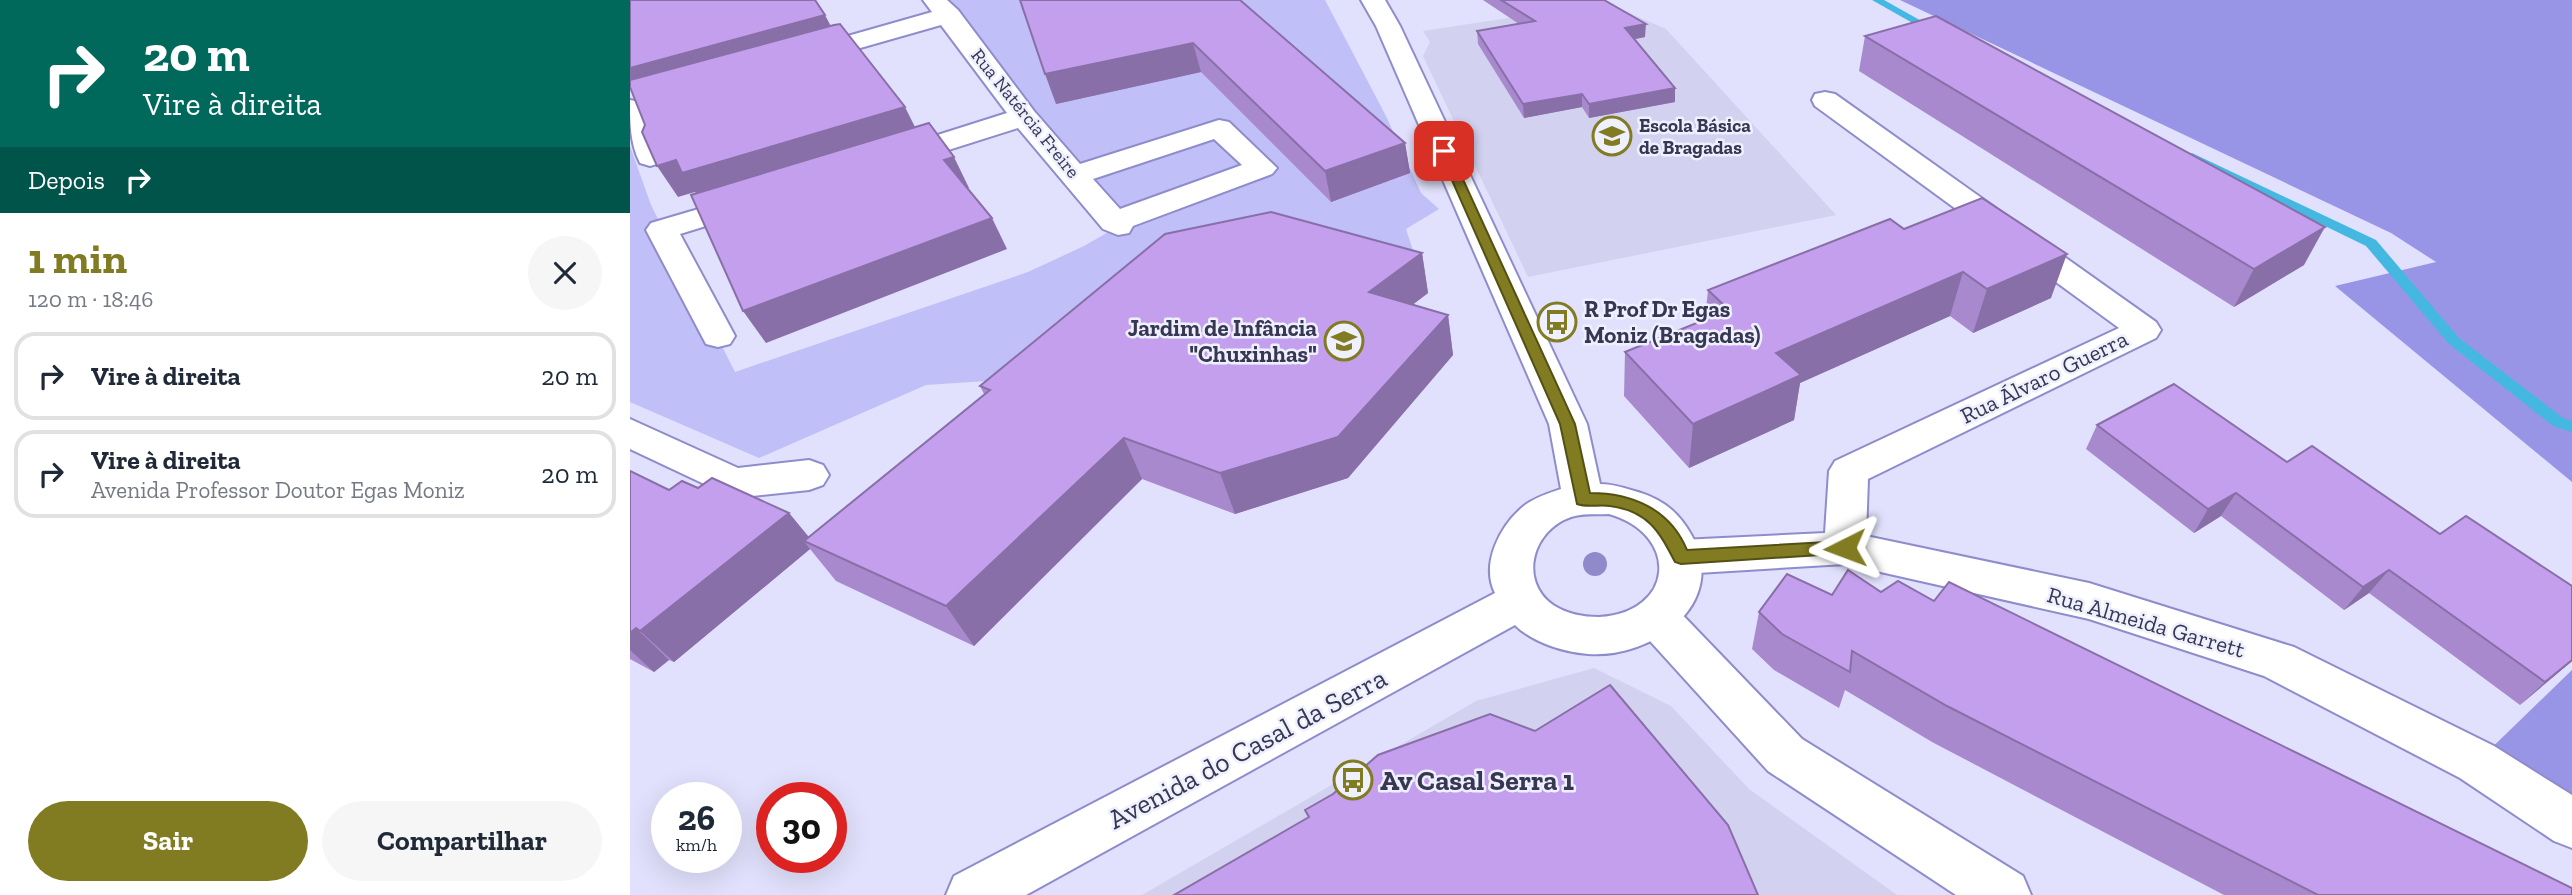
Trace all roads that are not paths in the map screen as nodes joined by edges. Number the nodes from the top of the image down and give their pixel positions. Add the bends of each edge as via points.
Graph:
1 (1373, 0) edge
2 (942, 7) edge
3 (776, 64) edge
4 (657, 98) edge
5 (1825, 100) dead end
6 (630, 107) edge
7 (1024, 117) junction
8 (650, 157) edge
9 (869, 166) edge
10 (1075, 175) junction
11 (778, 194) edge
12 (718, 335) dead end
13 (630, 433) edge
14 (809, 475) dead end
15 (1583, 500) junction
16 (1845, 548) junction
17 (1681, 557) junction
18 (1520, 601) junction
19 (1656, 617) junction
20 (2572, 824) edge
21 (973, 895) edge
22 (2004, 895) edge

1 - 15 street via 1568,424
2 - 3 street
2 - 7 street, Rua Natércia Freire
4 - 6 street
5 - 16 street, Rua Álvaro Guerra via 2144,330 1849,471
6 - 8 street
7 - 9 street
7 - 10 street, Rua Natércia Freire
10 - 10 street, Rua Natércia Freire via 1219,128 1262,168 1116,224
11 - 12 street via 662,230
13 - 14 street via 734,483
15 - 17 street via 1609,499 1635,506 1673,536
15 - 18 street via 1557,506 1519,536 1510,557 1511,580
16 - 17 street, Rua Almeida Garrett
16 - 20 street, Rua Almeida Garrett via 2089,601 2278,661 2477,762
17 - 19 street via 1681,578 1673,599
18 - 19 street via 1557,629 1582,635 1633,629
18 - 21 street, Avenida do Casal da Serra
19 - 22 street via 1786,755

